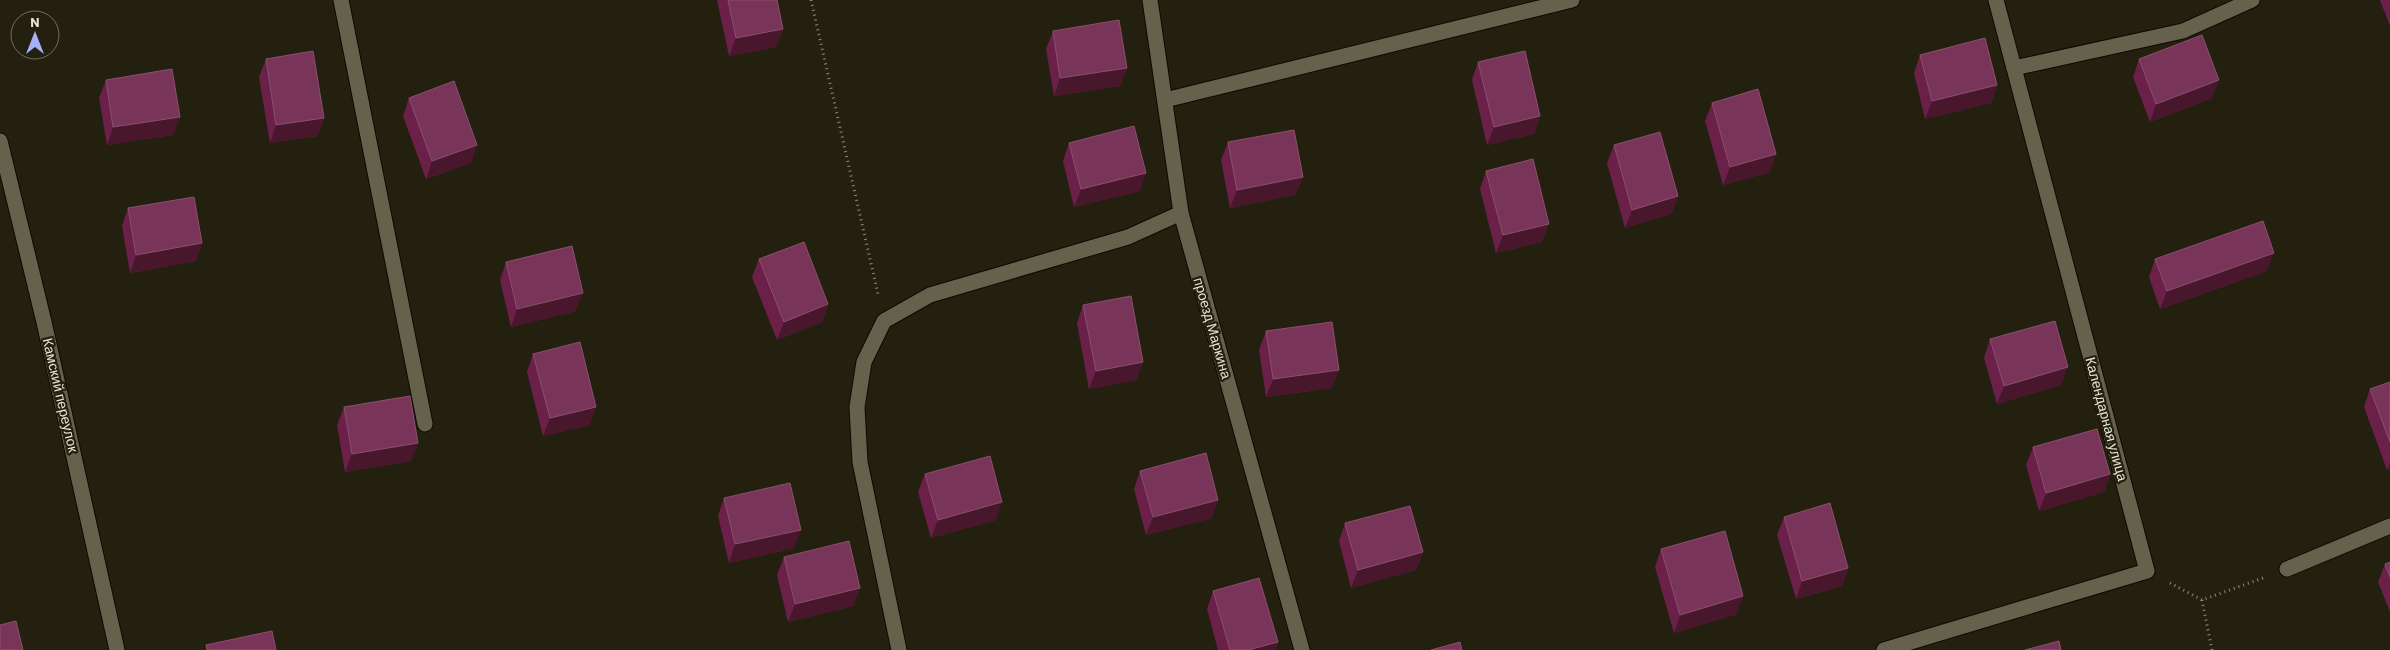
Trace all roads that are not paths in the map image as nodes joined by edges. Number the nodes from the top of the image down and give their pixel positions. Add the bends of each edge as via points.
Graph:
1 (341, 0) edge
2 (1150, 0) edge
3 (1572, 0) edge
4 (1996, 0) edge
5 (2252, 0) edge
6 (2014, 68) junction
7 (1165, 100) junction
8 (0, 141) edge
9 (1181, 213) junction
10 (425, 424) dead end
11 (2390, 526) edge
12 (2287, 569) road end
13 (117, 650) edge
14 (899, 650) edge
15 (1302, 650) edge
16 (1884, 650) edge

1 - 10 street
2 - 7 street, проезд Маркина
3 - 7 street
4 - 6 street, Календарная улица
5 - 6 street via 2183,31
6 - 16 street, Календарная улица via 2147,571
7 - 9 street, проезд Маркина
8 - 13 street, Камский переулок
9 - 14 street via 1128,237 930,295 884,321 864,362 857,407 860,462
9 - 15 street, проезд Маркина
11 - 12 street

